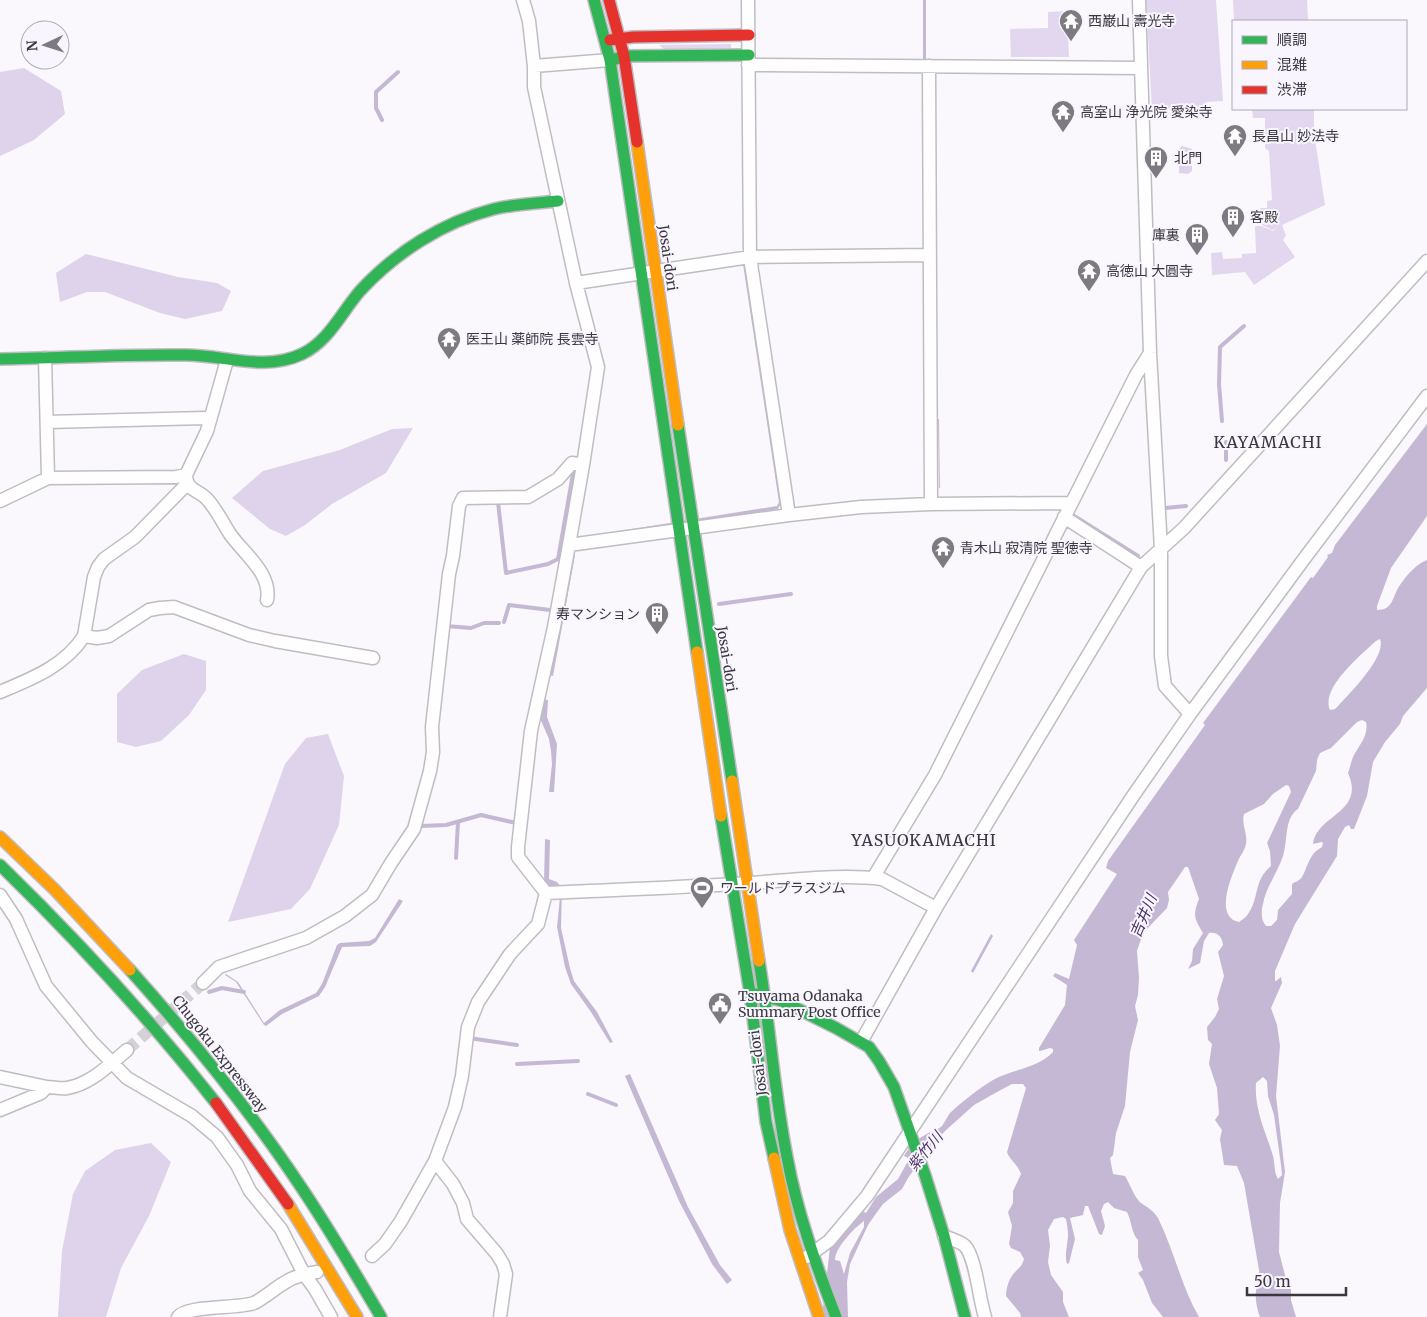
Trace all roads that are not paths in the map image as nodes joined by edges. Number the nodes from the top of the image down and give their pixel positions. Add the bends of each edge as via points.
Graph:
1 (523, 0) edge
2 (594, 0) edge
3 (609, 0) edge
4 (748, 0) edge
5 (1139, 0) edge
6 (749, 35) junction
7 (620, 38) junction
8 (605, 42) junction
9 (624, 56) junction
10 (610, 60) junction
11 (749, 60) junction
12 (534, 66) junction
13 (929, 66) junction
14 (1140, 68) junction
15 (558, 201) junction
16 (930, 255) junction
17 (750, 256) junction
18 (1427, 261) edge
19 (655, 271) junction
20 (642, 274) junction
21 (576, 283) junction
22 (1150, 353) junction
23 (45, 358) junction
24 (0, 359) edge
25 (227, 360) junction
26 (1427, 396) edge
27 (210, 420) junction
28 (47, 422) junction
29 (583, 465) junction
30 (48, 478) junction
31 (186, 479) junction
32 (0, 501) edge
33 (1070, 503) junction
34 (931, 504) junction
35 (789, 515) junction
36 (1064, 517) junction
37 (692, 528) junction
38 (679, 530) junction
39 (569, 545) junction
40 (1161, 549) junction
41 (1141, 567) junction
42 (267, 600) dead end
43 (84, 636) junction
44 (372, 658) dead end
45 (1, 689) edge
46 (1190, 714) junction
47 (0, 837) edge
48 (0, 865) edge
49 (873, 878) junction
50 (746, 883) junction
51 (731, 884) junction
52 (546, 893) junction
53 (2, 900) edge
54 (936, 908) junction
55 (203, 983) tunnel mouth
56 (750, 993) junction
57 (765, 997) junction
58 (861, 1042) junction
59 (128, 1050) tunnel mouth
60 (112, 1063) junction
61 (0, 1077) edge
62 (47, 1087) junction
63 (0, 1110) edge
64 (911, 1134) junction
65 (435, 1161) junction
66 (944, 1236) junction
67 (812, 1254) junction
68 (372, 1256) dead end
69 (800, 1261) junction
70 (317, 1272) dead end
71 (304, 1274) junction
72 (818, 1313) edge
73 (178, 1317) edge
74 (331, 1317) edge
75 (356, 1317) edge
76 (382, 1317) edge
77 (500, 1317) edge
78 (836, 1317) edge
79 (965, 1317) edge
80 (986, 1317) edge

1 - 12 street
2 - 8 main road, Josai-dori
3 - 7 main road, Josai-dori
4 - 6 street
5 - 14 street
6 - 7 main road
6 - 11 street
7 - 8 main road
7 - 9 main road, Josai-dori
8 - 10 main road, Josai-dori
9 - 10 main road
9 - 11 main road
9 - 19 main road, Josai-dori
10 - 12 street
10 - 20 main road, Josai-dori
11 - 13 street
11 - 17 street
12 - 15 street via 534,87
13 - 14 street
13 - 16 street
14 - 22 street
15 - 21 street
15 - 25 main road via 495,209 429,235 404,250 377,272 314,348 276,362 258,364
16 - 17 street
16 - 34 street
17 - 19 street
17 - 35 street
18 - 40 street via 1184,528
19 - 20 street
19 - 37 main road, Josai-dori
20 - 21 street
20 - 38 main road, Josai-dori
21 - 29 street via 598,367
22 - 33 street
22 - 40 street
23 - 24 main road
23 - 25 main road via 190,355
23 - 28 street
25 - 27 street
26 - 46 street
27 - 28 street
27 - 31 street
28 - 30 street
29 - 39 street
29 - 55 street via 572,463 558,478 528,497 463,498 459,506 432,727 430,771 414,829 372,894 345,916 306,938 219,967
30 - 31 street
30 - 32 street
31 - 42 street via 194,491 206,498 258,568 268,594
31 - 43 street via 135,537 98,567
33 - 34 street
33 - 36 street
34 - 35 street
35 - 37 street
36 - 41 street
36 - 49 street via 935,775
37 - 38 street
37 - 50 main road, Josai-dori
38 - 39 street
38 - 51 main road, Josai-dori
39 - 52 street via 531,731 518,847 518,857
40 - 41 street
40 - 46 street via 1164,686
41 - 54 street
43 - 44 street via 109,636 149,610 174,608 249,635
43 - 45 street via 57,664 33,678
46 - 64 street
47 - 76 main road, Chugoku Expressway via 102,937 206,1058 299,1184
48 - 75 main road via 88,952 189,1068 282,1194
49 - 50 street
49 - 54 street via 882,879
50 - 51 street
50 - 57 main road, Josai-dori
51 - 52 street
51 - 56 main road, Josai-dori
52 - 65 street via 538,924 510,954 478,1002 468,1026 462,1076
53 - 60 street via 16,920 46,986
54 - 58 street
56 - 57 main road
56 - 69 main road, Josai-dori via 766,1122
57 - 58 main road via 788,1004
57 - 67 main road, Josai-dori via 787,1158
58 - 64 main road via 869,1047 894,1087
59 - 60 street
60 - 62 street via 80,1084 66,1088
60 - 71 street via 128,1078 192,1116 217,1138 237,1165 250,1191 281,1229
61 - 62 street
62 - 63 street via 41,1093
64 - 66 main road
64 - 67 street via 867,1196 829,1241
65 - 68 street via 395,1229
65 - 77 street via 453,1184 467,1219 503,1264 506,1274
66 - 79 main road
66 - 80 street via 964,1246 972,1260
67 - 69 street
67 - 78 main road, Josai-dori
69 - 72 main road, Josai-dori
70 - 71 street
71 - 73 street via 286,1281 254,1302 191,1310
71 - 74 street

